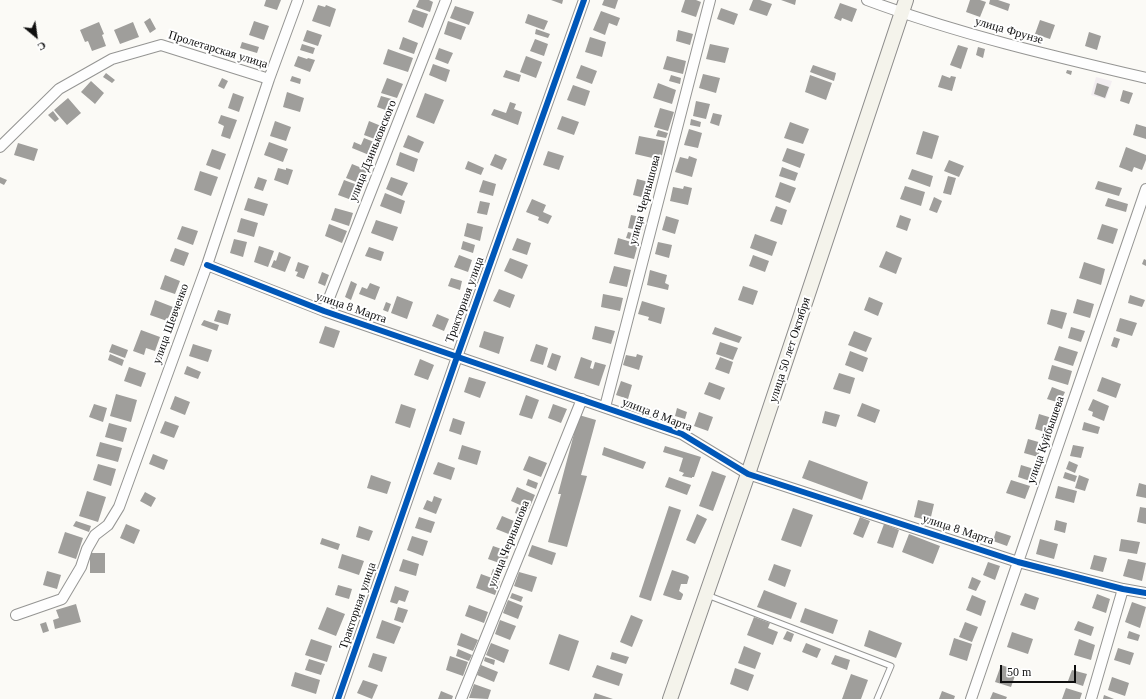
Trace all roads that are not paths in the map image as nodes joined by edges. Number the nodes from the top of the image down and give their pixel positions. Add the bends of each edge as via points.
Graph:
1 (298, 0) edge
2 (446, 0) edge
3 (584, 0) edge
4 (710, 0) edge
5 (867, 0) edge
6 (904, 6) edge
7 (1146, 78) edge
8 (269, 79) junction
9 (0, 147) edge
10 (1146, 189) edge
11 (207, 265) junction
12 (324, 311) junction
13 (457, 356) junction
14 (582, 399) junction
15 (605, 407) junction
16 (748, 474) junction
17 (1018, 562) junction
18 (1123, 589) junction
19 (1146, 592) edge
20 (706, 594) junction
21 (16, 615) dead end
22 (338, 699) edge
23 (461, 699) edge
24 (670, 699) edge
25 (877, 699) edge
26 (971, 699) edge
27 (1091, 699) edge

1 - 8 street, улица Шевченко
2 - 12 street, улица Дзиньковского
3 - 13 street, Тракторная улица
4 - 15 street, улица Чернышова
5 - 6 street, улица Фрунзе
6 - 7 street, улица Фрунзе via 1042,54
6 - 16 main road, улица 50 лет Октября
8 - 9 street, Пролетарская улица via 161,45 112,59 59,89
8 - 11 street, улица Шевченко
10 - 17 street, улица Куйбышева
11 - 12 street, улица 8 Марта
11 - 21 street, улица Шевченко via 119,507 108,525 95,535 81,567 62,599
12 - 13 street, улица 8 Марта
13 - 14 street, улица 8 Марта
13 - 22 street, Тракторная улица
14 - 15 street, улица 8 Марта
14 - 23 street, улица Чернышова
15 - 16 street, улица 8 Марта via 682,434
16 - 17 street, улица 8 Марта
16 - 20 main road, улица 50 лет Октября
17 - 18 street, улица 8 Марта
17 - 26 street, улица Куйбышева
18 - 19 street, улица 8 Марта
18 - 27 street
20 - 24 main road, улица 50 лет Октября
20 - 25 lane via 891,666

